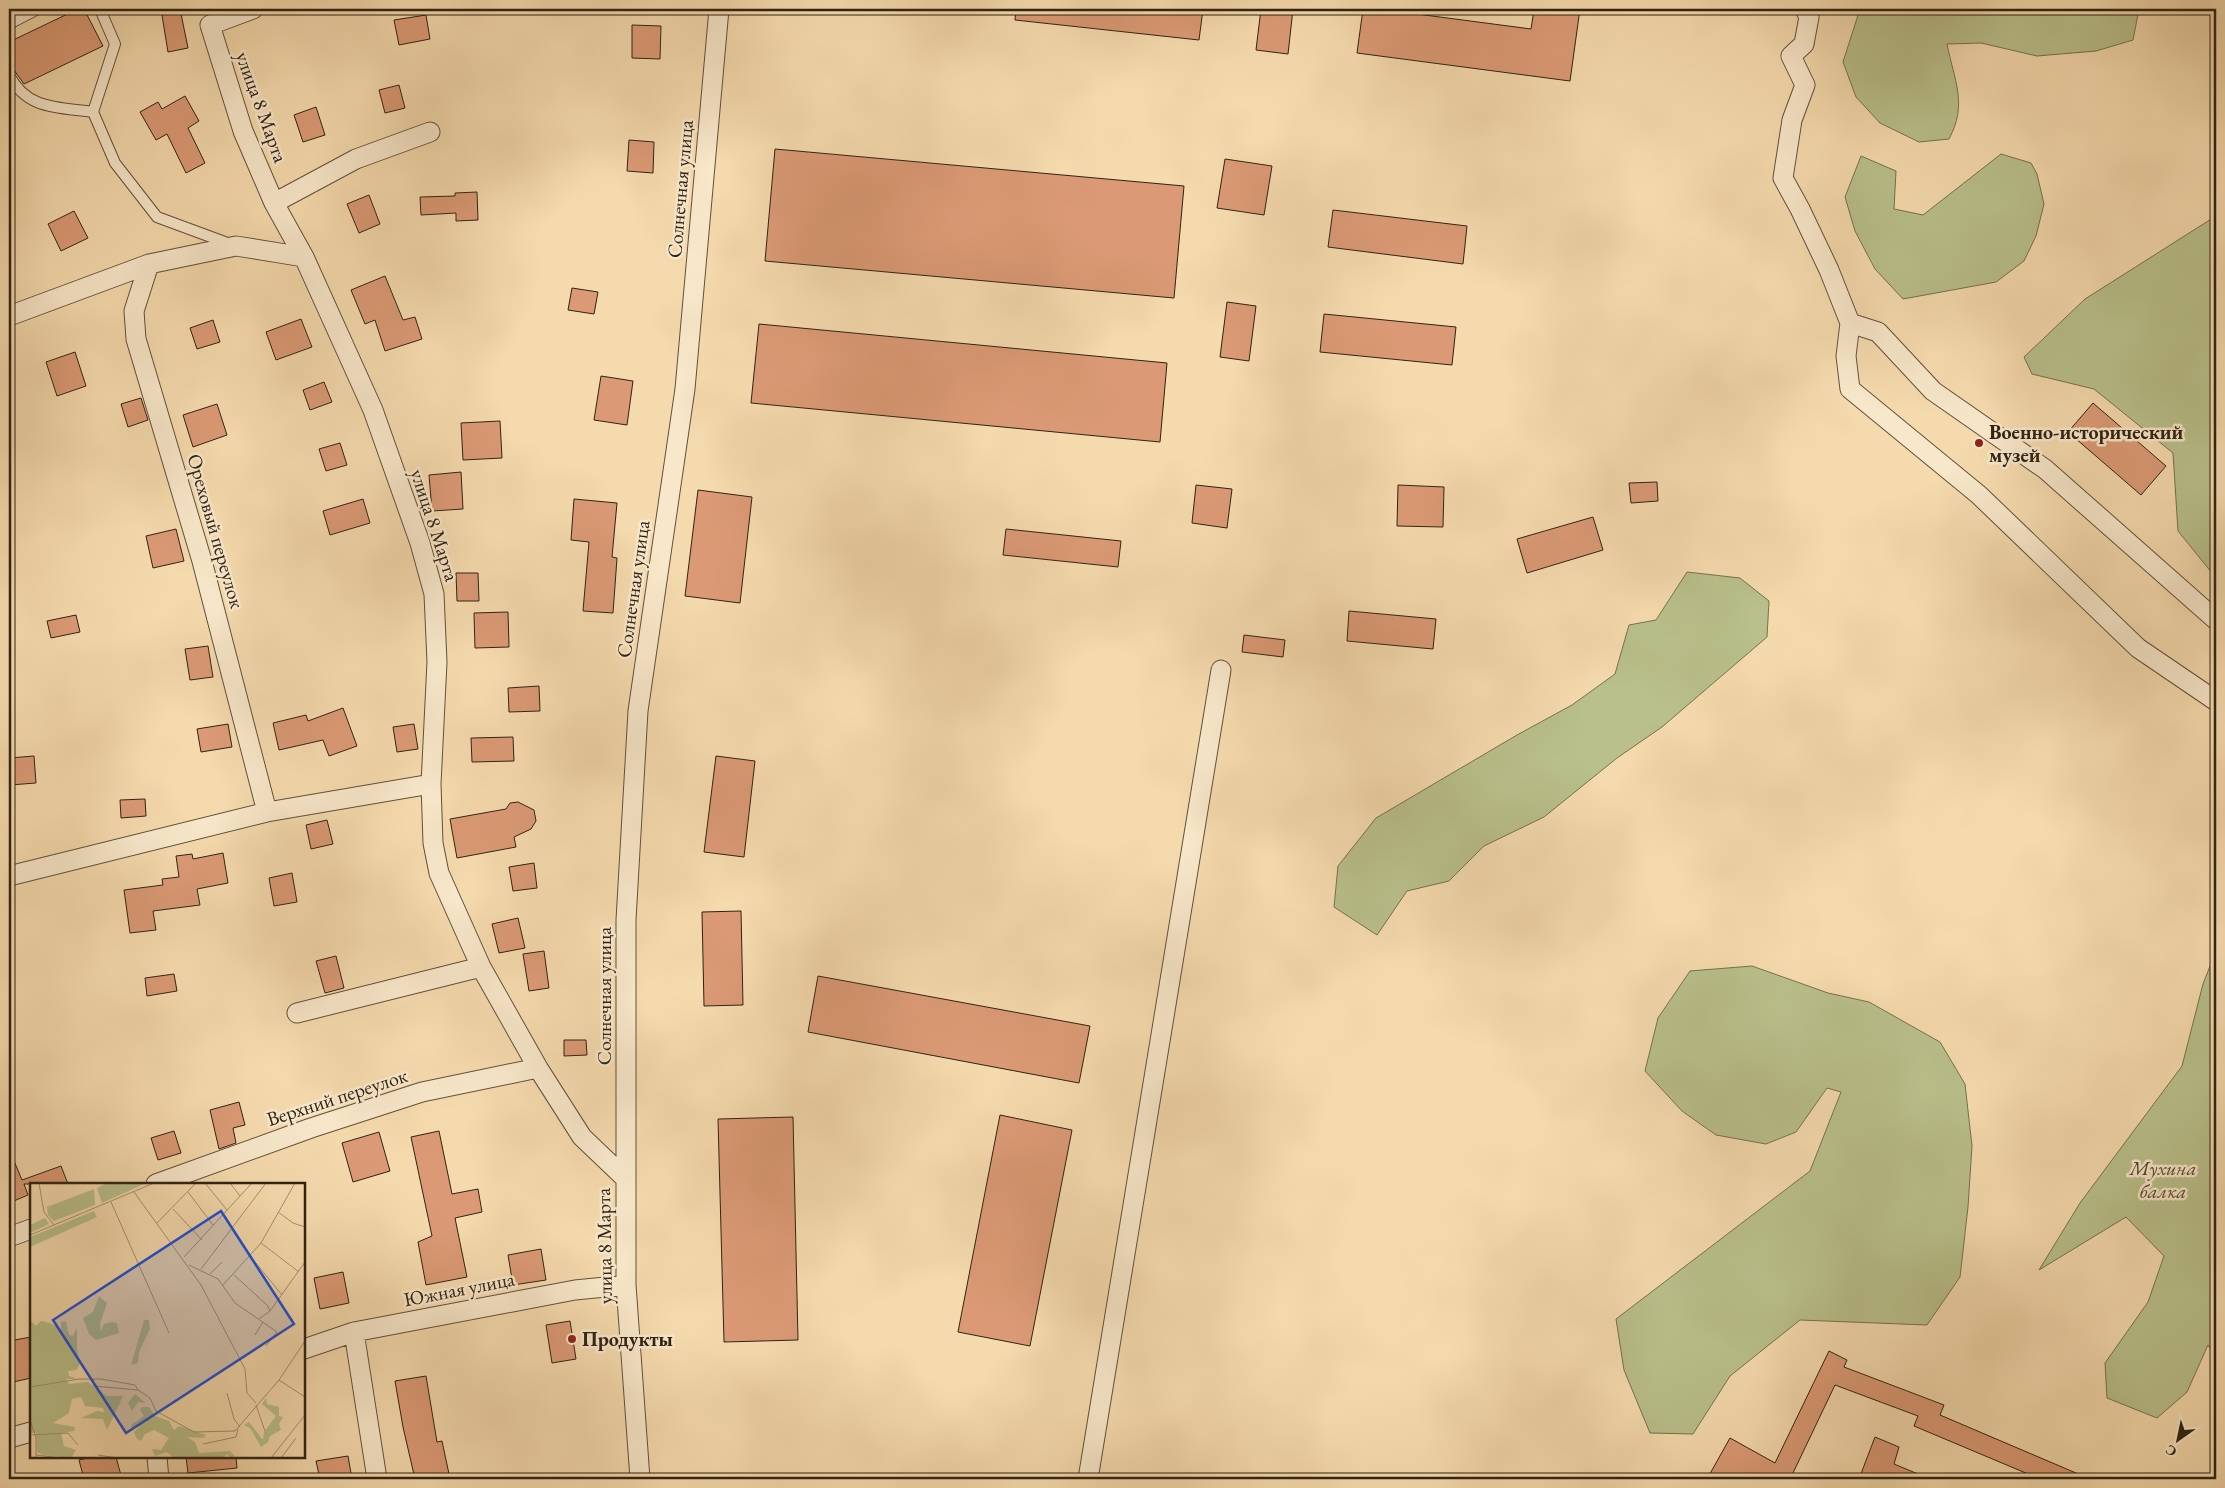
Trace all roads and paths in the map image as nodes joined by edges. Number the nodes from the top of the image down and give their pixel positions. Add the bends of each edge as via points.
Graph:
1 (38, 9) edge
2 (100, 9) edge
3 (253, 9) edge
4 (719, 9) edge
5 (1805, 9) edge
6 (9, 24) edge
7 (9, 75) edge
8 (93, 112) junction
9 (430, 132) dead end
10 (274, 203) junction
11 (236, 246) junction
12 (304, 257) junction
13 (149, 264) junction
14 (9, 316) edge
15 (1850, 323) junction
16 (2216, 620) edge
17 (1221, 670) dead end
18 (2215, 694) edge
19 (431, 784) junction
20 (267, 812) junction
21 (9, 876) edge
22 (481, 967) junction
23 (297, 1013) dead end
24 (538, 1068) junction
25 (626, 1179) junction
26 (159, 1183) edge
27 (30, 1229) edge
28 (9, 1237) edge
29 (626, 1285) junction
30 (354, 1332) junction
31 (305, 1349) edge
32 (30, 1432) edge
33 (9, 1438) edge
34 (157, 1458) edge
35 (159, 1479) edge
36 (377, 1479) edge
37 (640, 1479) edge
38 (1088, 1479) edge

1 - 6 lane
2 - 8 lane via 115,44
3 - 10 street, улица 8 Марта via 210,25 243,131
4 - 25 street, Солнечная улица via 685,389 638,711 626,920
5 - 15 street via 1809,17 1804,44 1791,56 1805,85 1792,120 1783,178 1829,270
7 - 8 lane via 18,91 38,104
8 - 11 lane via 115,163 157,217
9 - 10 street via 356,159
10 - 12 street, улица 8 Марта
11 - 12 street
11 - 13 street
12 - 19 street, улица 8 Марта via 373,410 420,543 434,594 437,662
13 - 14 street
13 - 20 street, Ореховый переулок via 134,311 136,339 202,561
15 - 16 street via 1878,332 1933,390 2044,469
15 - 18 street via 1846,356 1850,389 1979,495 2138,648
17 - 38 street
19 - 20 street
19 - 22 street, улица 8 Марта via 433,843 440,873
20 - 21 street
22 - 23 street
22 - 24 street, улица 8 Марта
24 - 25 street, улица 8 Марта via 582,1137
24 - 26 street, Верхний переулок via 422,1092
25 - 29 street, улица 8 Марта
27 - 28 street
29 - 30 street, Южная улица via 575,1290
29 - 37 street, улица 8 Марта
30 - 31 street, Южная улица
30 - 36 street
32 - 33 street
34 - 35 street

